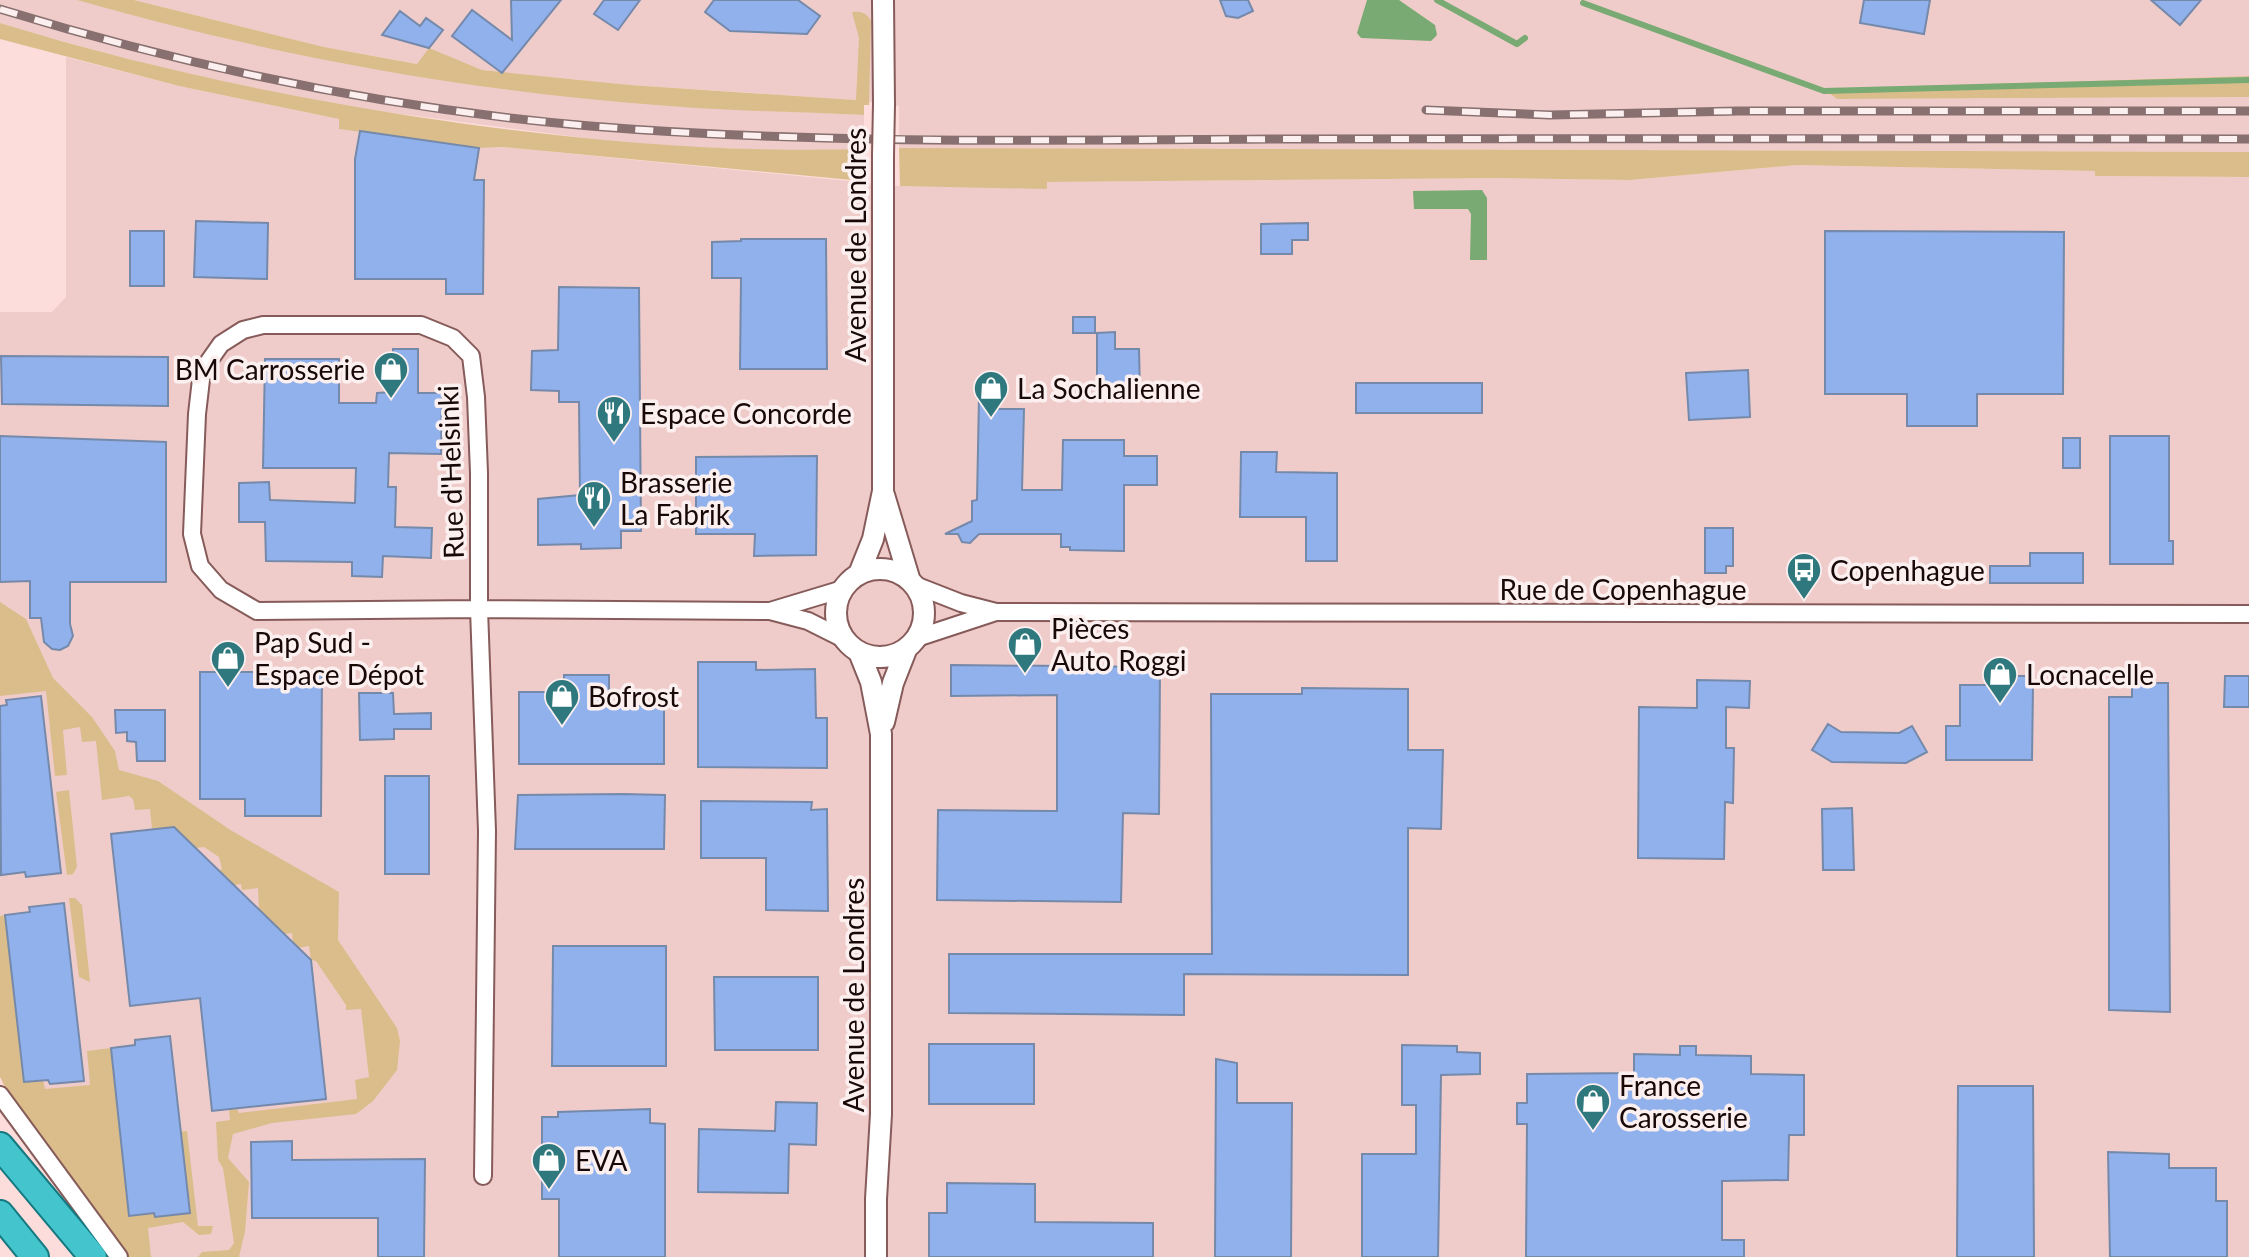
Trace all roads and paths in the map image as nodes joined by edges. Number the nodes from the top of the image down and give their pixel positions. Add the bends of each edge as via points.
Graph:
1 (883, 0) edge
2 (883, 491) junction
3 (859, 574) junction
4 (912, 582) junction
5 (843, 589) junction
6 (479, 609) junction
7 (770, 611) junction
8 (996, 612) junction
9 (2249, 614) edge
10 (912, 644) junction
11 (852, 646) junction
12 (881, 734) junction
13 (0, 1095) edge
14 (0, 1146) edge
15 (0, 1161) edge
16 (483, 1176) dead end
17 (0, 1214) edge
18 (0, 1231) edge
19 (19, 1257) edge
20 (35, 1257) edge
21 (74, 1257) edge
22 (93, 1257) edge
23 (119, 1257) edge
24 (876, 1257) edge

1 - 2 street, Avenue de Londres, bridge
2 - 3 street, Avenue de Londres
2 - 4 street, Avenue de Londres
3 - 4 street via 884,568
3 - 5 street
4 - 8 street, Rue de Copenhague
4 - 10 street via 925,610
5 - 7 street, Rue d'Helsinki
5 - 11 street via 838,625
6 - 6 street, Rue d'Helsinki via 479,473 471,356 453,338 421,325 263,325 221,344 199,384 192,534 200,566 221,590 257,611
6 - 7 street, Rue d'Helsinki
6 - 16 street, Rue d'Helsinki via 487,831
7 - 11 street, Rue d'Helsinki via 808,621
8 - 9 street, Rue de Copenhague
8 - 10 street, Rue de Copenhague
10 - 11 street via 882,657
10 - 12 street, Avenue de Londres via 893,683
11 - 12 street, Avenue de Londres via 871,682
12 - 24 street, Avenue de Londres
13 - 23 street
14 - 22 highway
15 - 21 highway
17 - 20 highway
18 - 19 highway

